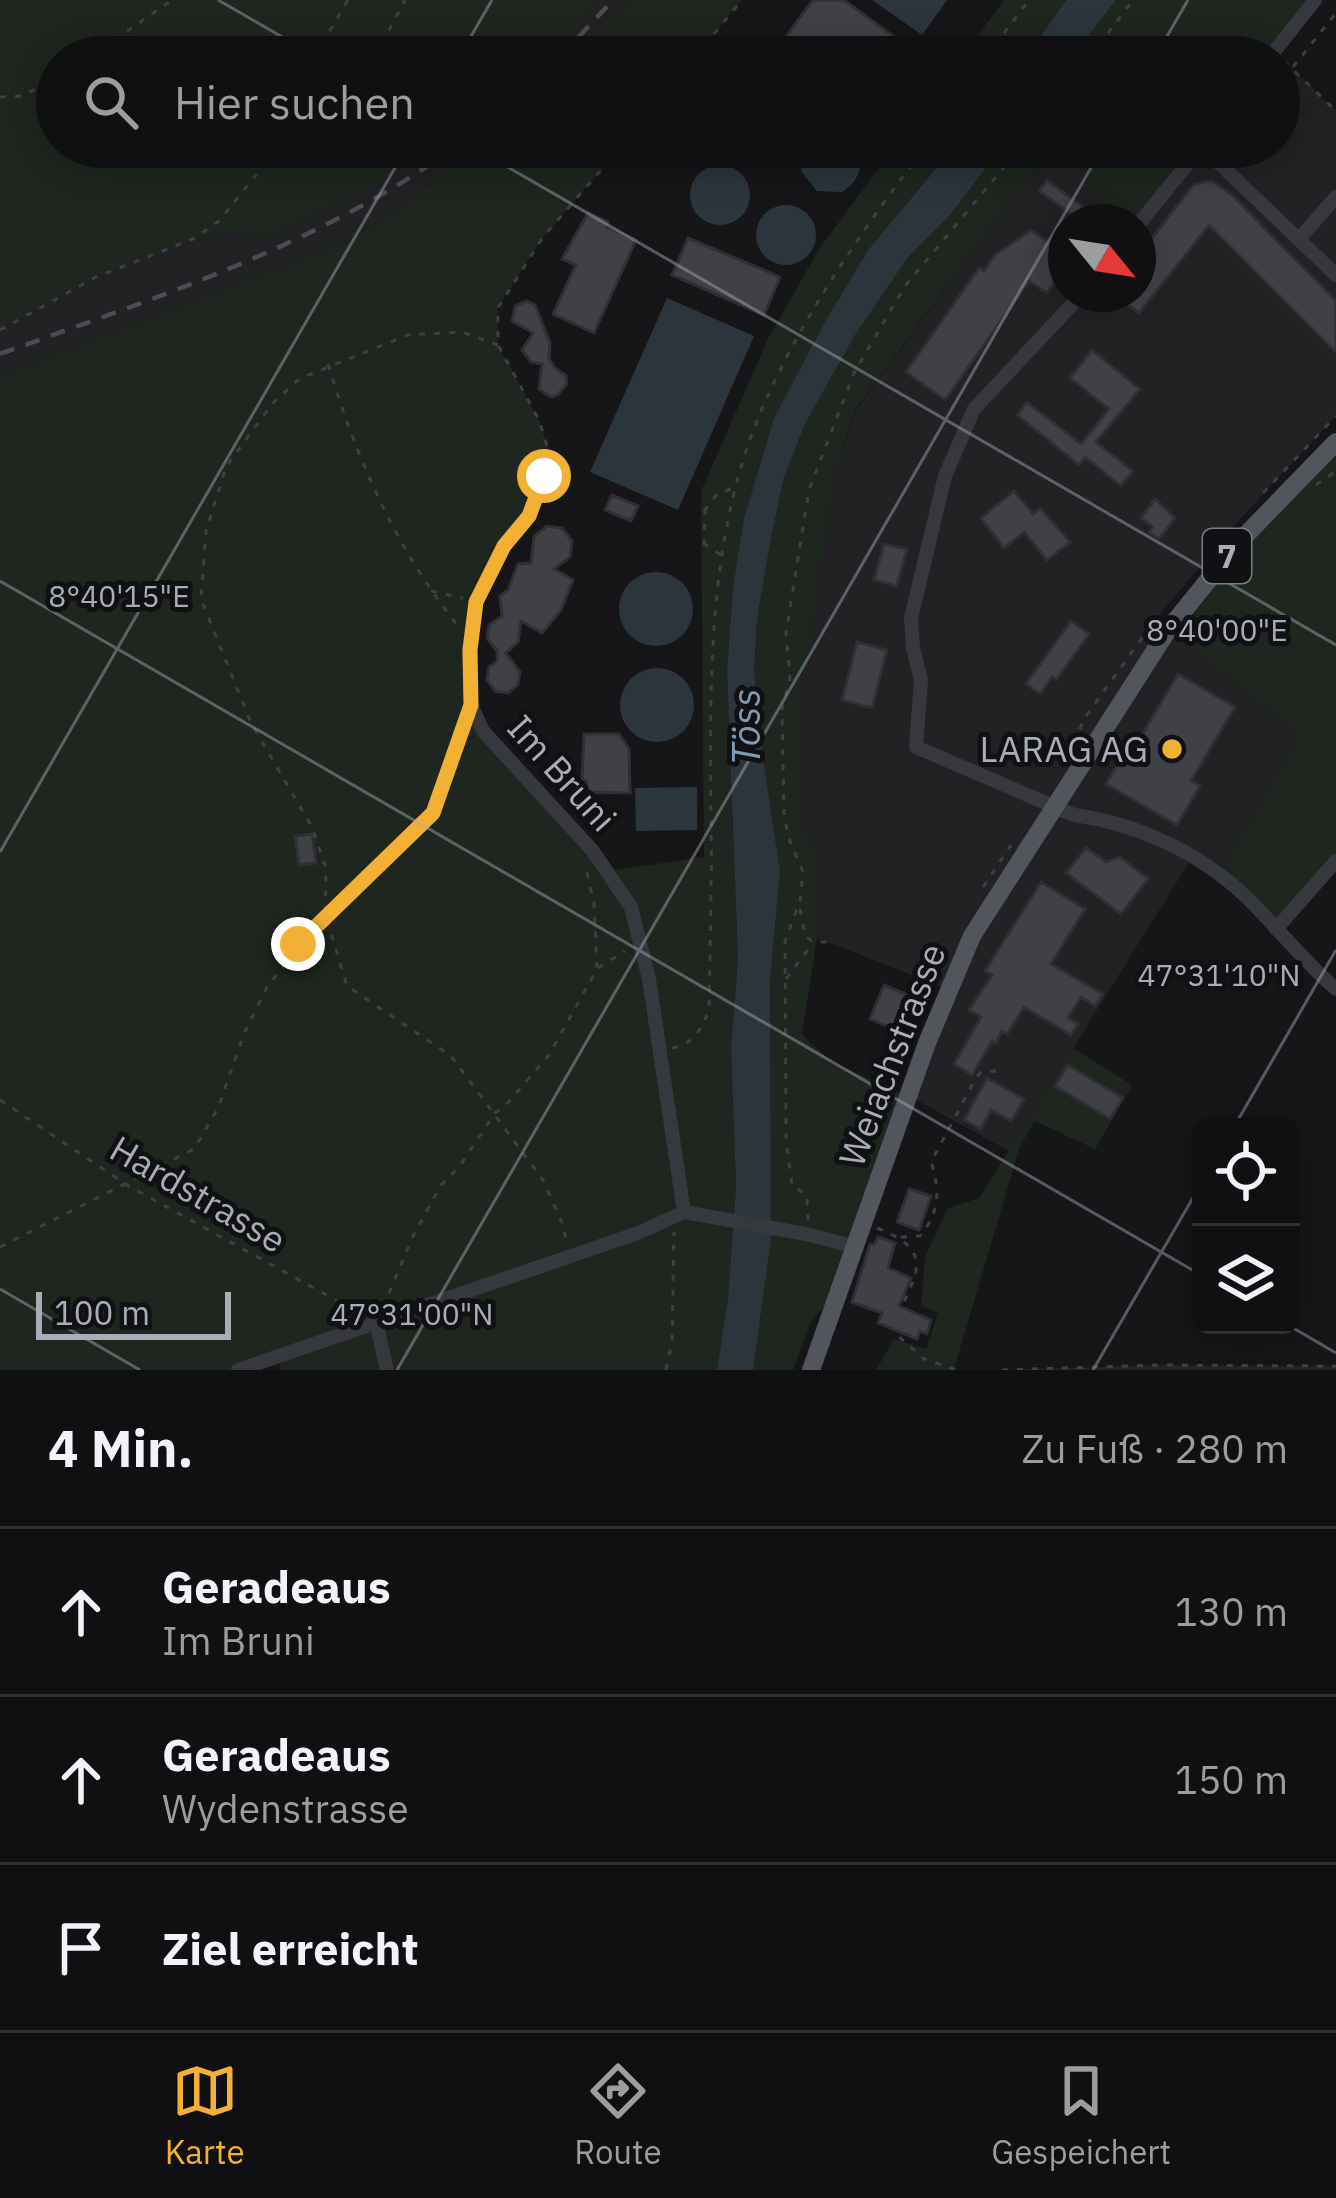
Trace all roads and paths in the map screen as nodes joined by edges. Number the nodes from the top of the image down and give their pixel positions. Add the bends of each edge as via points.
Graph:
1 (172, 0) edge
2 (348, 0) edge
3 (405, 0) edge
4 (742, 0) edge
5 (1030, 0) edge
6 (1133, 0) edge
7 (1315, 0) edge
8 (1336, 13) edge
9 (121, 36) edge
10 (327, 36) edge
11 (386, 36) edge
12 (712, 36) edge
13 (1002, 36) edge
14 (1106, 36) edge
15 (1286, 36) edge
16 (1300, 58) edge
17 (1300, 76) edge
18 (36, 89) edge
19 (0, 98) edge
20 (1336, 111) edge
21 (262, 168) edge
22 (603, 168) edge
23 (909, 168) edge
24 (1004, 168) edge
25 (1184, 168) edge
26 (1223, 168) edge
27 (1336, 197) edge
28 (1155, 204) edge
29 (1299, 239) junction
30 (1336, 275) edge
31 (1065, 312) edge
32 (0, 330) edge
33 (498, 345) junction
34 (328, 364) junction
35 (1336, 442) edge
36 (737, 486) junction
37 (529, 516) joint
38 (723, 556) junction
39 (430, 590) junction
40 (476, 602) junction
41 (470, 650) junction
42 (471, 705) junction
43 (1054, 807) junction
44 (592, 850) junction
45 (1336, 861) edge
46 (800, 901) junction
47 (325, 914) junction
48 (1276, 929) junction
49 (813, 942) junction
50 (828, 942) dead end
51 (643, 946) junction
52 (597, 969) junction
53 (785, 979) junction
54 (1336, 989) edge
55 (658, 1051) junction
56 (997, 1071) dead end
57 (0, 1100) edge
58 (495, 1113) junction
59 (127, 1185) junction
60 (678, 1215) junction
61 (864, 1223) junction
62 (804, 1233) junction
63 (901, 1237) junction
64 (0, 1247) edge
65 (856, 1247) junction
66 (567, 1257) junction
67 (379, 1321) junction
68 (1336, 1366) edge
69 (1243, 1369) edge
70 (238, 1370) edge
71 (387, 1370) edge
72 (666, 1370) edge
73 (811, 1370) edge
74 (957, 1370) edge
75 (1002, 1370) edge

1 - 9 path
2 - 10 path
3 - 11 path
4 - 12 path
5 - 13 path
6 - 14 path
7 - 15 street
8 - 16 path
17 - 20 path
18 - 19 path
21 - 32 path via 219,221 193,239 96,277
22 - 33 path via 498,308
23 - 36 path via 858,235 789,356
24 - 46 path via 905,286 854,373 808,490 782,709 784,813 803,872
25 - 28 street
26 - 29 street
27 - 29 street
29 - 30 street
31 - 43 street via 974,409 945,476 911,617 921,680 916,747
33 - 34 path via 462,332 408,335
33 - 37 path via 549,452
34 - 39 path via 387,522
34 - 47 path via 272,404 226,467 206,531 201,598 250,723 312,827 326,868
35 - 43 main road, Weiachstrasse / 7 via 1194,596
36 - 38 path
36 - 38 path, bridge via 716,494 704,511 703,543
37 - 40 street, Im Bruni
38 - 55 path via 710,637 709,1009 684,1046
39 - 40 path
39 - 41 path
40 - 41 street, Im Bruni
41 - 42 street, Im Bruni
42 - 44 street, Im Bruni via 483,731
42 - 47 path via 433,813
43 - 48 street via 1193,855
43 - 61 main road, Weiachstrasse / 7 via 948,988
44 - 51 street, Im Bruni via 631,908
44 - 52 path via 584,862
45 - 48 street
46 - 49 path
46 - 53 path via 785,941
47 - 58 path via 347,986 451,1056
47 - 59 path via 267,987 194,1149
48 - 54 street
49 - 50 path
49 - 53 path
51 - 52 path
51 - 55 street, Im Bruni
52 - 58 path via 549,1055
53 - 62 path via 786,1139 792,1186 808,1199
55 - 60 street, Im Bruni
56 - 63 path via 976,1078 931,1162 940,1192 928,1226 920,1236
57 - 59 path, Hardstrasse
58 - 66 path via 543,1180 564,1227
58 - 67 path via 441,1185
59 - 64 path
59 - 67 path, Hardstrasse
60 - 62 street
60 - 66 street
60 - 72 path
61 - 63 path
61 - 65 main road, Weiachstrasse / 7
62 - 65 street
63 - 74 path via 916,1274 895,1334 924,1359
65 - 73 main road, Weiachstrasse / 7
66 - 67 street
67 - 70 street
67 - 71 street
68 - 69 path
69 - 75 path

